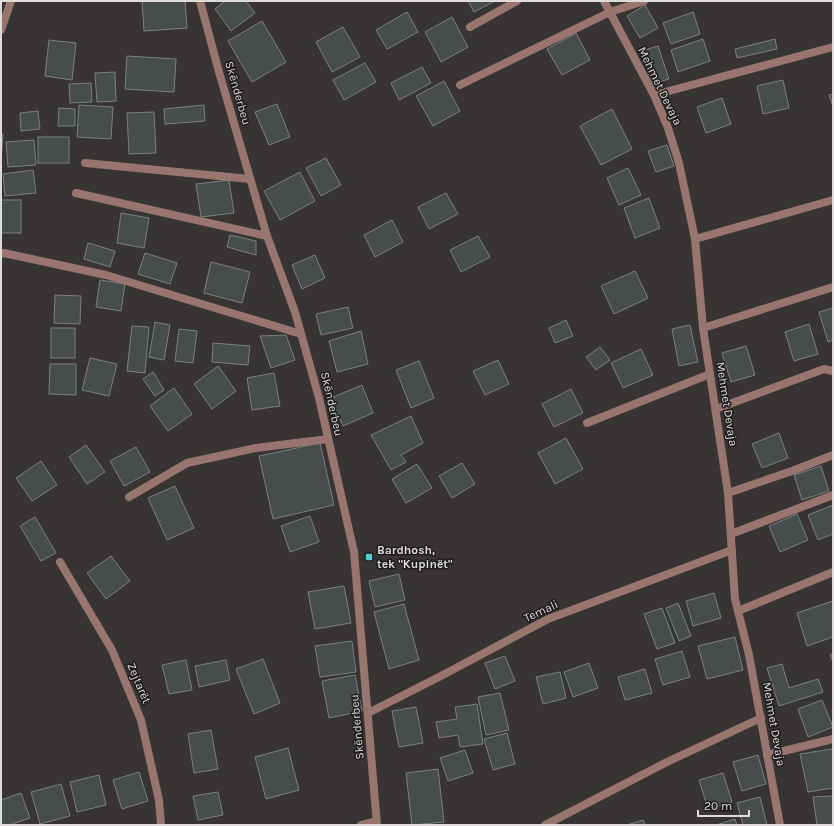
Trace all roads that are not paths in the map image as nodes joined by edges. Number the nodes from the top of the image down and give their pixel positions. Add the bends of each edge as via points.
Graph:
1 (11, 1) edge
2 (200, 1) edge
3 (517, 1) edge
4 (604, 1) edge
5 (644, 1) edge
6 (610, 12) junction
7 (470, 27) dead end
8 (1, 30) edge
9 (833, 47) edge
10 (460, 85) dead end
11 (654, 95) junction
12 (85, 163) dead end
13 (250, 179) junction
14 (76, 192) dead end
15 (833, 200) edge
16 (267, 236) junction
17 (695, 239) junction
18 (1, 254) edge
19 (833, 287) edge
20 (703, 328) junction
21 (301, 334) junction
22 (833, 371) edge
23 (710, 374) junction
24 (716, 409) junction
25 (587, 423) dead end
26 (328, 439) junction
27 (833, 455) edge
28 (728, 493) junction
29 (833, 495) edge
30 (129, 497) dead end
31 (731, 534) junction
32 (732, 550) junction
33 (60, 562) dead end
34 (833, 572) edge
35 (738, 611) junction
36 (368, 713) junction
37 (761, 718) junction
38 (833, 739) edge
39 (767, 755) junction
40 (377, 823) edge
41 (161, 825) edge
42 (361, 825) edge
43 (545, 825) edge
44 (780, 825) edge

1 - 8 street
2 - 13 street, Skënderbeu
3 - 7 street
4 - 6 street, Mehmet Devaja
5 - 6 street
6 - 10 street
6 - 11 street, Mehmet Devaja
9 - 11 street
11 - 17 street, Mehmet Devaja via 679,163
12 - 13 street
13 - 16 street, Skënderbeu
14 - 16 street
15 - 17 street
16 - 21 street, Skënderbeu
17 - 20 street, Mehmet Devaja
18 - 21 street via 106,275
19 - 20 street
20 - 23 street, Mehmet Devaja
21 - 26 street, Skënderbeu
22 - 24 street via 824,369
23 - 24 street, Mehmet Devaja
23 - 25 street
24 - 28 street, Mehmet Devaja
26 - 30 street via 256,448 187,463
26 - 36 street, Skënderbeu via 354,552
27 - 28 street
28 - 31 street, Mehmet Devaja
29 - 31 street
31 - 32 street, Mehmet Devaja
32 - 35 street, Mehmet Devaja
32 - 36 street, Temali via 548,619
33 - 41 street, Zejtarët via 112,650 141,720 159,800
34 - 35 street
35 - 37 street, Mehmet Devaja
36 - 40 street, Skënderbeu
37 - 39 street, Mehmet Devaja
37 - 43 street via 669,761
38 - 39 street
39 - 44 street, Mehmet Devaja
40 - 42 street

